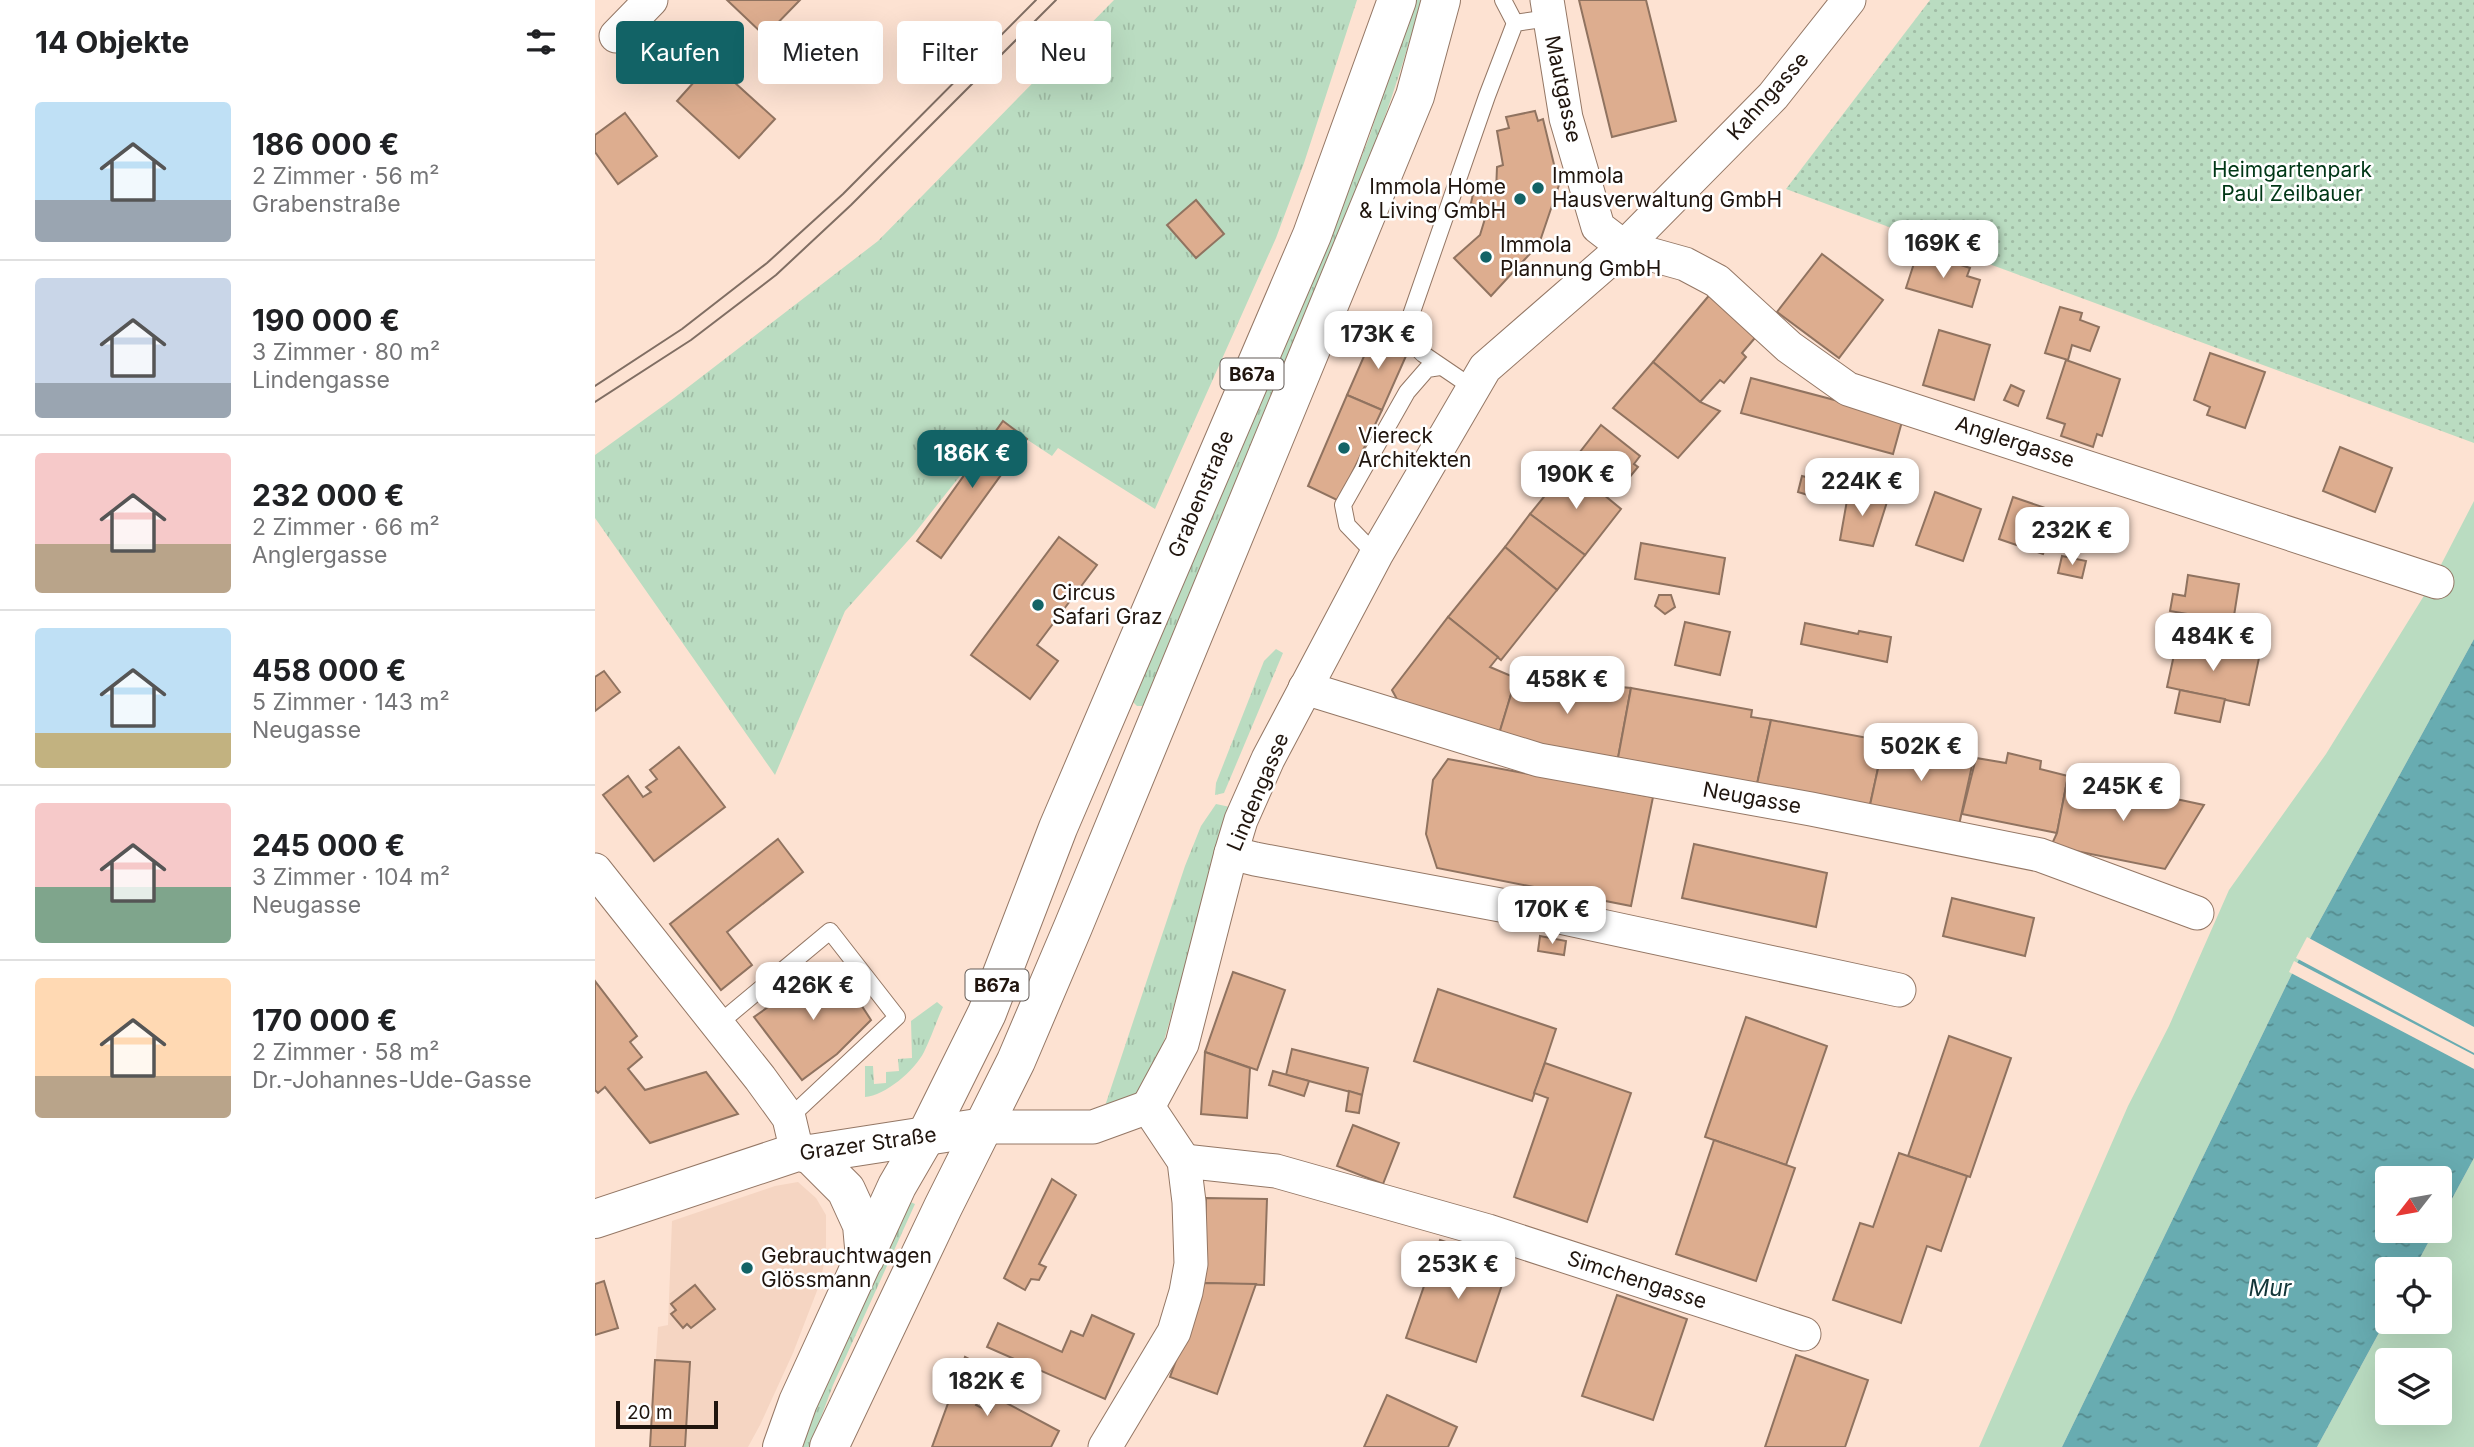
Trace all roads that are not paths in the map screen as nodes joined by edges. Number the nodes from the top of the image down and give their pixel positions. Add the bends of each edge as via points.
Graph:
1 (651, 0) edge
2 (1397, 0) edge
3 (1441, 0) edge
4 (1503, 0) edge
5 (1849, 0) edge
6 (1548, 9) edge
7 (631, 21) edge
8 (1515, 23) junction
9 (1624, 247) junction
10 (1440, 368) junction
11 (1473, 388) junction
12 (1376, 555) junction
13 (2437, 582) dead end
14 (1305, 688) junction
15 (1231, 853) junction
16 (595, 870) edge
17 (2197, 913) dead end
18 (1899, 990) dead end
19 (717, 1025) junction
20 (1148, 1107) junction
21 (984, 1127) junction
22 (926, 1136) junction
23 (798, 1141) junction
24 (1184, 1161) junction
25 (595, 1219) edge
26 (865, 1258) junction
27 (1804, 1334) dead end
28 (782, 1447) edge
29 (829, 1447) edge
30 (1105, 1447) edge

1 - 7 street
2 - 22 main road, Grabenstraße / B67a via 1312,235 1058,828 986,1013
3 - 21 main road, B67a via 1415,96 1073,927
4 - 8 lane
5 - 9 street, Kahngasse via 1773,96
6 - 8 lane
6 - 9 street, Mautgasse via 1566,118 1598,227
8 - 10 lane via 1404,335
9 - 11 street, Lindengasse via 1485,368
9 - 13 street, Anglergasse via 1685,264 1717,281 1789,347 1848,389
10 - 11 lane
10 - 12 lane via 1427,369 1407,392 1343,505 1347,525
11 - 12 street, Lindengasse
12 - 14 street, Lindengasse
14 - 15 street, Lindengasse via 1268,759
14 - 17 street, Neugasse via 1539,760 2040,855
15 - 18 street via 1527,910
15 - 20 street, Lindengasse via 1182,1044
16 - 19 street
19 - 23 street via 760,1078
19 - 23 lane via 830,931 897,1017
20 - 21 street, Grazer Straße via 1093,1127
20 - 24 street
21 - 22 main road, Grazer Straße
21 - 29 main road, B67a
22 - 23 main road, Grazer Straße
22 - 26 main road, B67a via 897,1186
23 - 25 main road, Grazer Straße
23 - 26 main road via 846,1190 862,1225
24 - 27 street, Simchengasse via 1276,1171 1488,1231
24 - 30 street via 1191,1264 1186,1292 1174,1332
26 - 28 main road, B67a

